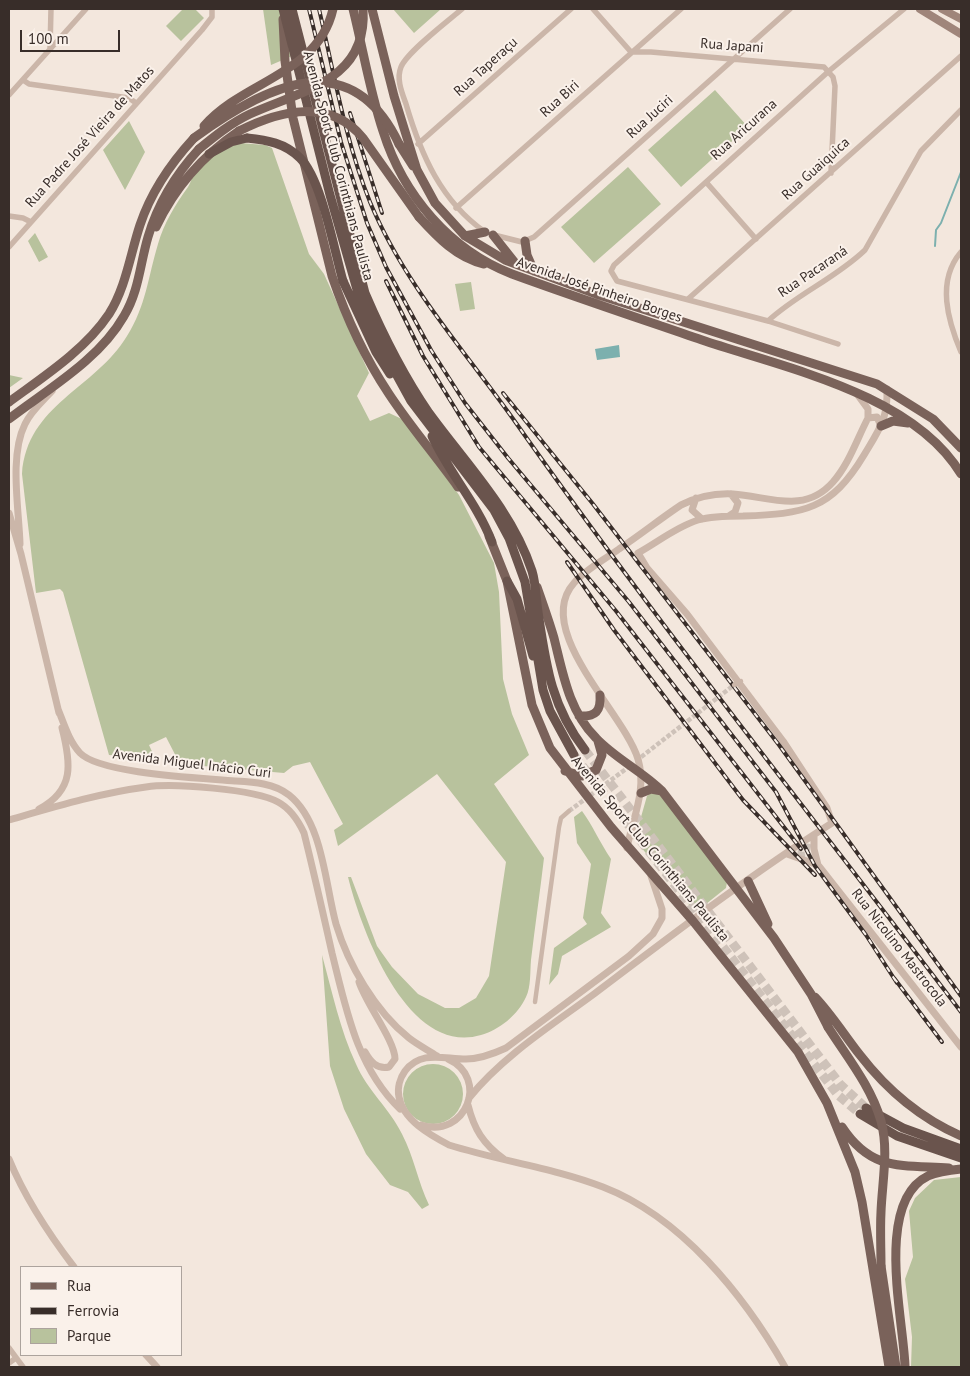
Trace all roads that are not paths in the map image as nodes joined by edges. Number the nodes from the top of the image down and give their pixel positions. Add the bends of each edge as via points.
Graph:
1 (51, 9) edge
2 (86, 9) edge
3 (212, 9) edge
4 (283, 9) edge
5 (292, 9) edge
6 (333, 9) edge
7 (353, 9) edge
8 (363, 9) edge
9 (372, 9) edge
10 (462, 9) edge
11 (571, 9) edge
12 (593, 9) edge
13 (681, 9) edge
14 (790, 9) edge
15 (904, 9) edge
16 (920, 9) edge
17 (942, 9) edge
18 (961, 20) edge
19 (961, 34) edge
20 (50, 50) junction
21 (631, 52) junction
22 (961, 56) edge
23 (734, 58) junction
24 (830, 71) junction
25 (23, 80) junction
26 (9, 95) edge
27 (136, 103) junction
28 (961, 110) edge
29 (194, 138) junction
30 (418, 144) junction
31 (210, 154) junction
32 (417, 170) junction
33 (830, 173) junction
34 (706, 182) junction
35 (456, 208) junction
36 (9, 216) edge
37 (31, 222) junction
38 (489, 233) junction
39 (465, 236) junction
40 (756, 239) junction
41 (526, 241) junction
42 (9, 247) edge
43 (144, 252) junction
44 (961, 252) edge
45 (516, 264) junction
46 (489, 265) junction
47 (534, 271) junction
48 (688, 299) junction
49 (768, 321) junction
50 (838, 344) dead end
51 (961, 352) edge
52 (857, 376) junction
53 (840, 385) junction
54 (887, 389) junction
55 (852, 390) junction
56 (42, 398) junction
57 (412, 401) junction
58 (9, 402) edge
59 (887, 408) junction
60 (868, 418) junction
61 (9, 419) edge
62 (426, 422) junction
63 (912, 423) junction
64 (881, 426) junction
65 (961, 448) edge
66 (961, 474) edge
67 (730, 494) junction
68 (696, 498) junction
69 (9, 514) edge
70 (728, 516) junction
71 (702, 519) junction
72 (492, 542) junction
73 (21, 554) junction
74 (532, 572) junction
75 (507, 581) junction
76 (540, 678) junction
77 (740, 681) dead end
78 (734, 685) tunnel mouth
79 (600, 694) junction
80 (58, 709) junction
81 (579, 716) junction
82 (596, 738) junction
83 (585, 750) tunnel mouth
84 (574, 755) tunnel mouth
85 (565, 771) junction
86 (640, 772) junction
87 (662, 790) junction
88 (641, 793) junction
89 (569, 811) tunnel mouth
90 (30, 814) junction
91 (9, 820) edge
92 (814, 835) junction
93 (627, 848) junction
94 (787, 854) junction
95 (818, 865) junction
96 (651, 876) junction
97 (748, 881) junction
98 (738, 889) junction
99 (693, 921) junction
100 (774, 938) junction
101 (355, 971) junction
102 (811, 994) junction
103 (535, 1002) dead end
104 (351, 1027) junction
105 (961, 1047) edge
106 (441, 1057) junction
107 (469, 1101) junction
108 (827, 1103) junction
109 (404, 1112) junction
110 (418, 1124) junction
111 (961, 1136) edge
112 (961, 1148) edge
113 (961, 1158) edge
114 (9, 1159) edge
115 (508, 1162) junction
116 (960, 1169) edge
117 (73, 1266) edge
118 (9, 1348) edge
119 (147, 1356) edge
120 (16, 1358) junction
121 (9, 1363) edge
122 (23, 1367) edge
123 (157, 1367) edge
124 (785, 1367) edge
125 (889, 1367) edge
126 (896, 1367) edge
127 (905, 1367) edge

1 - 20 street
2 - 20 street
3 - 27 street, Rua Padre José Vieira de Matos via 210,21
4 - 57 highway, Avenida Sport Club Corinthians Paulista via 347,260 377,339
4 - 72 main road, Avenida Sport Club Corinthians Paulista via 285,62 293,118 341,301 389,395 456,485
5 - 74 highway, Avenida Sport Club Corinthians Paulista via 351,243 375,317 420,399 498,504 520,542
6 - 29 main road, bridge via 325,31 311,52 231,102 213,116
7 - 46 main road, Avenida José Pinheiro Borges via 383,131 410,189 437,225
8 - 43 main road, bridge via 359,42 344,66 329,80 297,97 242,118 199,149 168,190 155,216
9 - 32 main road, Avenida José Pinheiro Borges
10 - 30 street via 411,54 400,71 399,80
11 - 30 street, Rua Taperaçu
12 - 21 street
13 - 21 street, Rua Biri
14 - 23 street, Rua Juciri
15 - 24 street, Rua Aricurana
16 - 19 main road
17 - 18 main road
20 - 25 street
21 - 23 street, Rua Japani
21 - 35 street, Rua Biri
22 - 33 street, Rua Guaiquica
23 - 24 street, Rua Japani via 817,65
23 - 41 street, Rua Juciri
24 - 33 street via 835,86
24 - 34 street, Rua Aricurana
25 - 26 street
25 - 27 street via 29,84 129,98
27 - 37 street, Rua Padre José Vieira de Matos
28 - 49 street, Rua Pacaraná via 921,151 865,250 823,282 785,305
29 - 32 main road, bridge via 263,95 294,85 336,83 371,101
29 - 58 main road via 153,193 124,282 104,321 60,363
30 - 35 street via 435,178
31 - 43 main road via 180,185
31 - 46 main road, bridge via 239,131 266,118 311,110 337,118 358,131 419,217 449,247 471,261
31 - 57 highway, bridge via 231,142 247,138 278,144 304,162 320,196 343,281 376,352
32 - 39 main road, Avenida José Pinheiro Borges via 435,203
33 - 40 street, Rua Guaiquica
34 - 40 street
34 - 48 street, Rua Aricurana via 614,265 612,271 617,281
35 - 38 street
36 - 37 street
37 - 42 street, Rua Padre José Vieira de Matos
38 - 39 main road
38 - 41 street
38 - 45 main road
39 - 45 main road, Avenida José Pinheiro Borges
40 - 48 street, Rua Guaiquica
41 - 47 main road via 526,255
43 - 56 main road via 138,284 124,316 101,346
44 - 51 street via 952,267 946,303
45 - 47 main road, Avenida José Pinheiro Borges
46 - 53 main road, Avenida José Pinheiro Borges
47 - 52 main road, Avenida José Pinheiro Borges via 599,295
48 - 49 street
49 - 50 street
52 - 53 main road via 846,376
52 - 54 main road, Avenida José Pinheiro Borges
53 - 55 main road, Avenida José Pinheiro Borges
54 - 59 street
54 - 65 main road, Avenida José Pinheiro Borges via 933,419
55 - 59 main road, Avenida José Pinheiro Borges
55 - 60 street via 866,406
56 - 61 main road
56 - 73 street via 25,423 17,452
57 - 62 highway, Avenida Sport Club Corinthians Paulista
59 - 63 main road, Avenida José Pinheiro Borges
59 - 64 street
60 - 64 street via 877,417
60 - 67 street via 840,472 818,494 783,502
62 - 72 highway via 438,450 480,513
62 - 76 highway, Avenida Sport Club Corinthians Paulista via 487,500 509,538 525,582
63 - 64 main road via 895,421
63 - 66 main road, Avenida José Pinheiro Borges via 931,439
64 - 70 street via 852,474 832,496 794,512
67 - 68 street
67 - 70 street via 738,503 737,509
68 - 71 street via 692,510
68 - 79 street via 681,505 586,572 570,588 565,606 565,630 573,650
69 - 73 street
70 - 71 street
71 - 92 street via 676,529 638,553 784,741 827,808 832,824
72 - 75 main road, Avenida Sport Club Corinthians Paulista
73 - 80 street
74 - 81 main road, Avenida Sport Club Corinthians Paulista
74 - 83 highway, Avenida Sport Club Corinthians Paulista via 551,687 568,726
75 - 76 highway via 516,599
75 - 85 main road, Avenida Sport Club Corinthians Paulista via 532,705 550,748
76 - 84 highway, Avenida Sport Club Corinthians Paulista via 550,711
77 - 78 street, bridge
79 - 81 main road via 601,705 596,714
79 - 86 street via 635,750
80 - 90 street via 68,755 68,777 54,800
80 - 101 street, Avenida Miguel Inácio Curi via 80,752 98,764 133,771 254,782 276,787 288,794 310,822 337,925
81 - 82 main road, Avenida Sport Club Corinthians Paulista
82 - 85 main road via 602,755 596,770 582,776
82 - 86 main road, Avenida Sport Club Corinthians Paulista
85 - 93 main road, Avenida Sport Club Corinthians Paulista
86 - 87 main road, Avenida Sport Club Corinthians Paulista
86 - 88 street
87 - 88 main road via 651,789
87 - 98 main road, Avenida Sport Club Corinthians Paulista
88 - 93 street
89 - 103 street via 561,818 559,828
90 - 91 street, Avenida Miguel Inácio Curi
90 - 104 street, Avenida Miguel Inácio Curi via 149,786 232,791 277,801 298,820 304,834
92 - 94 street
92 - 95 street, Rua Nicolino Mastrocola
93 - 96 main road, Avenida Sport Club Corinthians Paulista
94 - 95 street
94 - 97 street
95 - 105 street, Rua Nicolino Mastrocola
96 - 99 main road, Avenida Sport Club Corinthians Paulista
96 - 106 street via 662,918 646,942 506,1048 480,1058
97 - 98 street
97 - 100 main road
98 - 99 street
98 - 100 main road, Avenida Sport Club Corinthians Paulista
99 - 107 street via 497,1069
99 - 108 main road, Avenida Sport Club Corinthians Paulista via 798,1052
100 - 102 main road, Avenida Sport Club Corinthians Paulista
101 - 104 street via 367,1002 393,1048 395,1059 392,1064 384,1068 374,1064
101 - 106 street, Avenida Miguel Inácio Curi via 395,1024 418,1045
102 - 111 main road, Avenida Sport Club Corinthians Paulista via 897,1095 927,1119
102 - 126 main road, Avenida Sport Club Corinthians Paulista, bridge via 828,1028 860,1076 881,1122 884,1152 882,1266
104 - 109 street, Avenida Miguel Inácio Curi via 379,1084
106 - 107 street via 460,1068 466,1077
106 - 109 street via 418,1060 403,1073 398,1092
107 - 110 street via 462,1116 441,1128
107 - 115 street, Avenida Miguel Inácio Curi via 476,1132 490,1149
108 - 116 main road via 852,1142 872,1158 883,1163
108 - 125 main road, Avenida Sport Club Corinthians Paulista via 855,1172
109 - 110 street, Avenida Miguel Inácio Curi
110 - 115 street, Avenida Miguel Inácio Curi via 449,1145
112 - 113 highway via 863,1111 897,1136
114 - 117 street via 50,1236
115 - 124 street, Avenida Miguel Inácio Curi via 601,1186 633,1200 666,1222 693,1245 729,1287
116 - 127 main road via 928,1176 916,1184 902,1208 897,1228 896,1278
118 - 120 street
119 - 123 street
120 - 121 street
120 - 122 street

